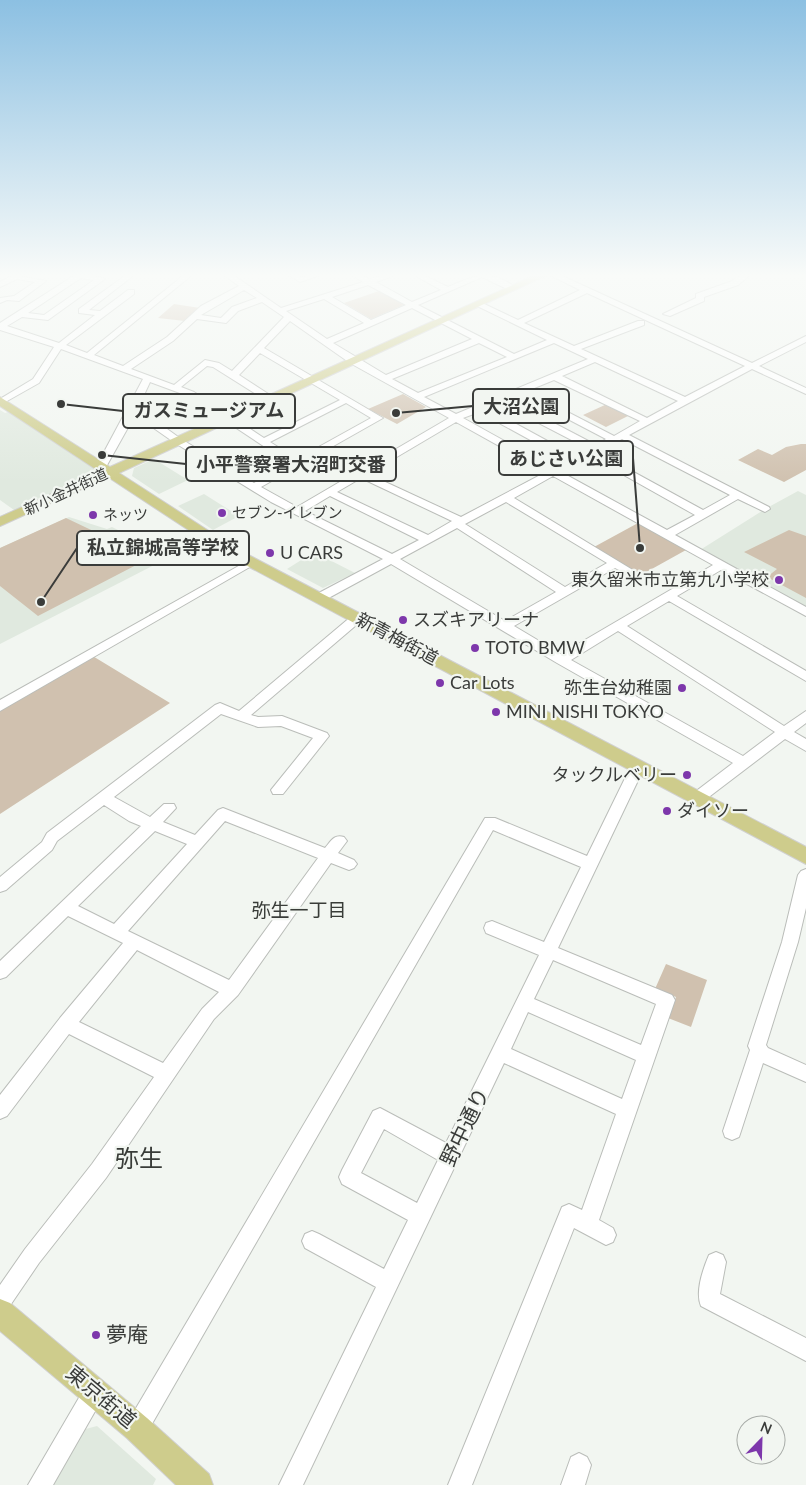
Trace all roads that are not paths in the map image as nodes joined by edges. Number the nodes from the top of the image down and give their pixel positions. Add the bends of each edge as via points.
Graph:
1 (55, 344) edge
2 (102, 344) edge
3 (160, 344) edge
4 (264, 344) edge
5 (328, 344) edge
6 (390, 344) edge
7 (468, 344) edge
8 (487, 344) edge
9 (545, 344) edge
10 (564, 344) edge
11 (586, 344) edge
12 (704, 344) edge
13 (797, 344) edge
14 (60, 346) junction
15 (259, 349) junction
16 (574, 349) junction
17 (88, 356) junction
18 (514, 357) junction
19 (595, 359) junction
20 (353, 361) junction
21 (751, 366) junction
22 (124, 370) junction
23 (233, 376) junction
24 (554, 376) junction
25 (148, 378) junction
26 (385, 379) junction
27 (313, 380) junction
28 (176, 388) junction
29 (520, 391) junction
30 (806, 391) edge
31 (416, 396) junction
32 (270, 399) junction
33 (500, 399) junction
34 (346, 400) junction
35 (0, 401) edge
36 (686, 401) junction
37 (479, 408) junction
38 (133, 409) junction
39 (456, 418) junction
40 (227, 419) junction
41 (647, 421) junction
42 (617, 437) junction
43 (178, 441) junction
44 (263, 442) junction
45 (592, 450) junction
46 (574, 460) junction
47 (297, 464) junction
48 (105, 470) junction
49 (553, 472) junction
50 (361, 474) junction
51 (254, 487) junction
52 (329, 492) junction
53 (737, 496) junction
54 (505, 497) junction
55 (765, 509) dead end
56 (297, 511) junction
57 (702, 514) junction
58 (0, 522) edge
59 (459, 522) junction
60 (666, 535) junction
61 (427, 539) junction
62 (390, 558) junction
63 (251, 562) junction
64 (616, 563) junction
65 (721, 565) junction
66 (635, 575) dead end
67 (564, 592) junction
68 (670, 597) junction
69 (319, 598) junction
70 (806, 612) edge
71 (357, 618) junction
72 (505, 626) junction
73 (619, 626) junction
74 (561, 660) junction
75 (806, 677) edge
76 (0, 706) edge
77 (806, 716) edge
78 (241, 717) junction
79 (784, 732) junction
80 (806, 746) edge
81 (744, 763) junction
82 (637, 768) junction
83 (278, 790) dead end
84 (104, 798) junction
85 (696, 799) junction
86 (168, 808) dead end
87 (153, 823) junction
88 (198, 842) junction
89 (334, 848) junction
90 (806, 856) edge
91 (349, 864) dead end
92 (590, 864) junction
93 (806, 875) edge
94 (0, 886) edge
95 (65, 907) junction
96 (492, 928) dead end
97 (116, 933) junction
98 (134, 942) junction
99 (549, 952) junction
100 (0, 972) edge
101 (232, 990) junction
102 (524, 1003) junction
103 (66, 1024) junction
104 (501, 1053) junction
105 (762, 1054) junction
106 (646, 1056) junction
107 (167, 1074) junction
108 (806, 1074) edge
109 (0, 1110) edge
110 (627, 1110) junction
111 (732, 1131) dead end
112 (450, 1156) junction
113 (421, 1216) junction
114 (587, 1224) junction
115 (606, 1235) dead end
116 (312, 1241) dead end
117 (716, 1262) dead end
118 (389, 1283) junction
119 (0, 1303) edge
120 (0, 1313) edge
121 (806, 1350) edge
122 (95, 1392) junction
123 (137, 1428) junction
124 (40, 1485) edge
125 (198, 1485) edge
126 (291, 1485) edge
127 (460, 1485) edge

1 - 14 street
2 - 17 street
3 - 22 street
4 - 15 street
5 - 20 street
6 - 20 main road, 新小金井街道
7 - 26 street
8 - 18 street
9 - 18 street
10 - 16 street
11 - 16 street
12 - 21 street
13 - 21 street
14 - 17 street
14 - 35 street via 36,381
15 - 23 street
15 - 27 street
16 - 19 street
17 - 22 street
18 - 31 street
19 - 24 street
19 - 36 street
20 - 26 street
20 - 27 main road, 新小金井街道
21 - 30 street
21 - 36 street
22 - 25 street
23 - 28 street via 216,365 205,363
23 - 32 street
24 - 29 street
24 - 41 street
25 - 28 street
25 - 38 street
26 - 31 street
27 - 32 main road, 新小金井街道
27 - 34 street
28 - 40 street via 191,394
29 - 33 street
29 - 42 street
31 - 39 street
32 - 40 main road, 新小金井街道
33 - 37 street
33 - 45 street
34 - 44 street
34 - 47 street via 378,418
35 - 48 main road, 新青梅街道
36 - 41 street
37 - 39 street
37 - 46 street
38 - 43 street
38 - 48 street
39 - 49 street
39 - 50 street
40 - 43 main road, 新小金井街道
40 - 44 street
41 - 42 street
42 - 45 street
42 - 53 street
43 - 48 main road, 新小金井街道
43 - 51 street
44 - 47 street
45 - 46 street
45 - 57 street
46 - 49 street
47 - 51 street
48 - 58 main road, 新小金井街道
48 - 63 main road, 新青梅街道 via 208,538
49 - 54 street
49 - 60 street
50 - 52 street
50 - 59 street
51 - 56 street
52 - 56 street
52 - 61 street
53 - 55 street
53 - 57 street
54 - 59 street
54 - 64 street
56 - 62 street
57 - 60 street
59 - 61 street
59 - 67 street
60 - 65 street
61 - 62 street
62 - 69 street
62 - 72 street
63 - 69 main road, 新青梅街道
63 - 76 street
64 - 66 street
64 - 67 street
65 - 68 street
65 - 70 street
67 - 72 street
68 - 73 street
68 - 75 street
69 - 71 main road, 新青梅街道
71 - 78 street
71 - 82 main road, 新青梅街道
72 - 74 street
73 - 74 street
73 - 79 street
74 - 81 street
77 - 79 street
78 - 83 street via 258,722 282,721 322,736
78 - 84 street via 220,708
79 - 80 street
79 - 81 street
81 - 85 street
82 - 85 main road, 新青梅街道
82 - 92 street, 野中通り
84 - 87 street via 134,817
84 - 94 street via 52,837 47,846
85 - 90 main road, 新青梅街道
86 - 87 street
87 - 88 street
87 - 95 street
88 - 89 street via 223,814
88 - 97 street
89 - 91 street
89 - 101 street
92 - 99 street, 野中通り
92 - 123 street via 490,822
93 - 105 street via 790,942 757,1046
95 - 97 street
95 - 100 street
96 - 99 street
97 - 98 street
98 - 101 street
98 - 103 street
99 - 102 street, 野中通り
99 - 106 street via 666,1000
101 - 107 street via 208,1014
102 - 104 street, 野中通り
102 - 106 street
103 - 107 street
103 - 109 street
104 - 110 street
104 - 112 street, 野中通り
105 - 108 street
105 - 111 street via 756,1056
106 - 110 street
107 - 119 street via 99,1172 32,1256
110 - 114 street
112 - 113 street, 野中通り
112 - 113 street via 380,1117 349,1176
113 - 118 street, 野中通り
114 - 115 street
114 - 127 street via 569,1214
116 - 118 street
117 - 121 street via 708,1300
118 - 126 street, 野中通り
120 - 122 main road, 東京街道
122 - 123 main road, 東京街道
122 - 124 street
123 - 125 main road, 東京街道

